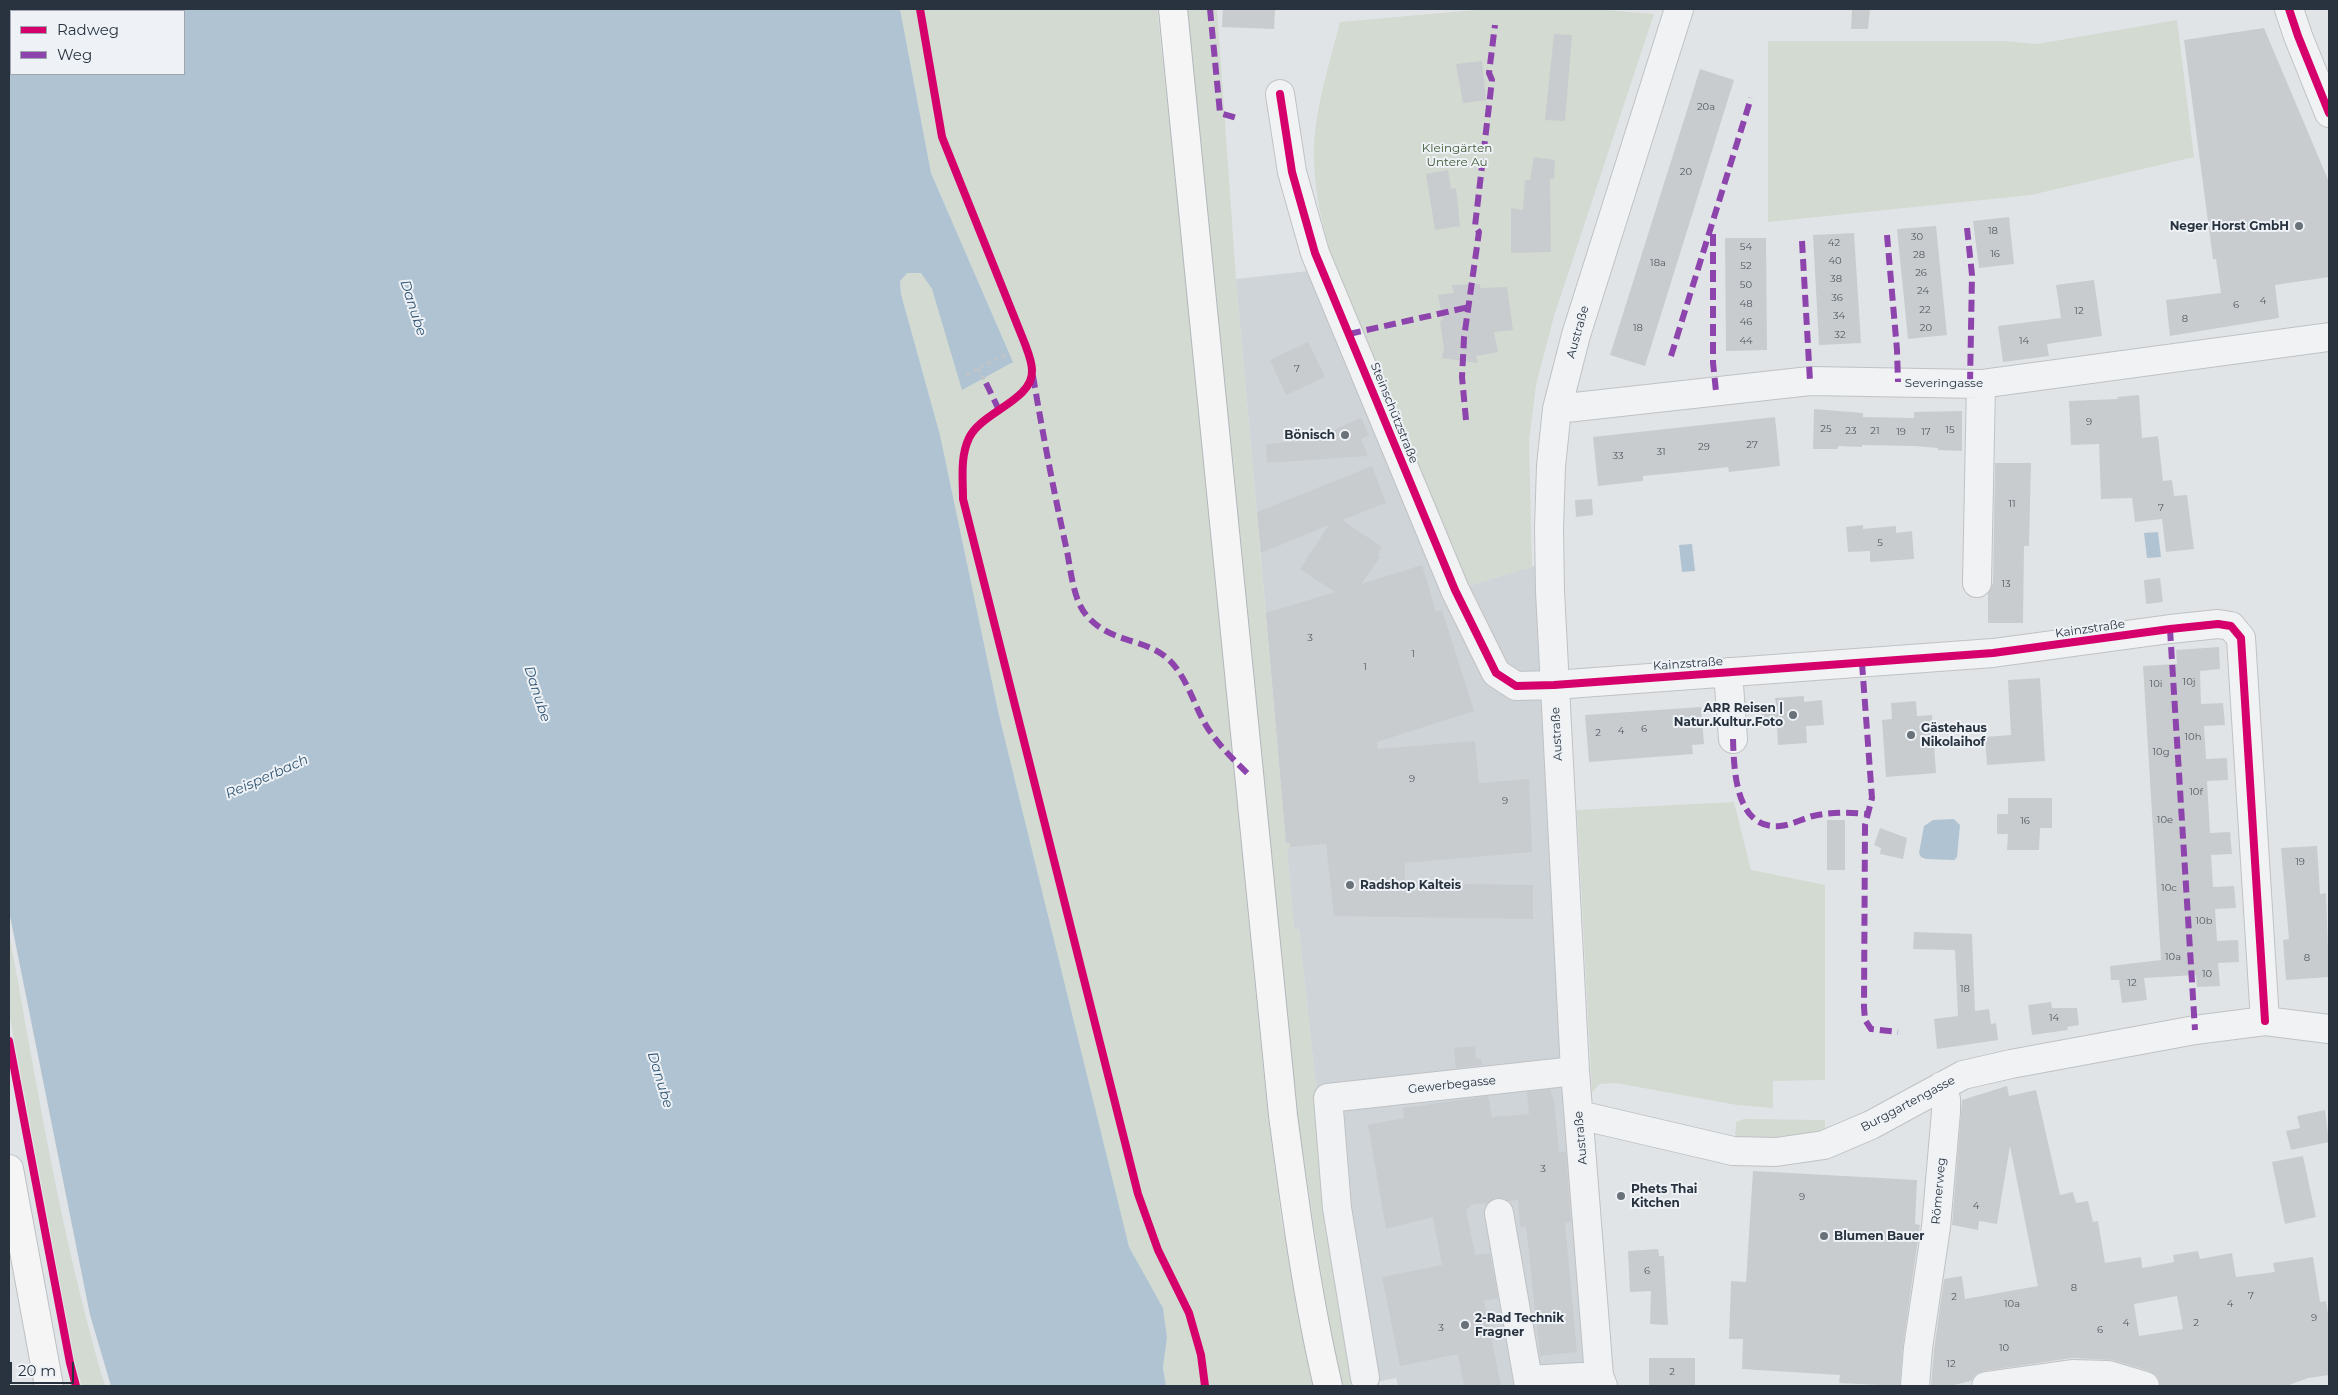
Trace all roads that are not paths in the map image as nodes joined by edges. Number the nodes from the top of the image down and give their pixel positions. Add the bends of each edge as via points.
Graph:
1 (1172, 9) edge
2 (1680, 9) edge
3 (2289, 9) edge
4 (1280, 94) dead end
5 (2329, 113) edge
6 (2329, 337) edge
7 (1981, 384) junction
8 (1557, 408) junction
9 (1977, 583) dead end
10 (1728, 672) junction
11 (1554, 685) junction
12 (1732, 739) dead end
13 (2265, 1021) junction
14 (2329, 1028) edge
15 (1575, 1071) junction
16 (1942, 1086) junction
17 (1580, 1115) junction
18 (9, 1170) edge
19 (1499, 1214) dead end
20 (1365, 1378) dead end
21 (1601, 1381) edge
22 (49, 1386) edge
23 (1328, 1386) edge
24 (1915, 1386) edge
25 (1986, 1386) edge
26 (2145, 1386) edge

1 - 23 main road via 1283,1115 1299,1231
2 - 8 street, Austraße via 1576,335
3 - 5 street
4 - 11 street, Steinschützstraße via 1292,172 1315,253 1455,590 1496,673 1516,686
6 - 7 street, Severingasse
7 - 8 street, Severingasse via 1810,381
7 - 9 street
8 - 11 street, Austraße via 1549,528
10 - 11 street, Kainzstraße
10 - 12 street
10 - 13 street, Kainzstraße via 1993,653 2170,629 2218,624 2232,626 2241,638
11 - 15 street, Austraße
13 - 14 street, Burggartengasse
13 - 16 street, Burggartengasse via 2195,1030 2011,1064 1963,1075
15 - 17 street, Austraße
15 - 20 street, Gewerbegasse via 1328,1098 1337,1208
16 - 17 street, Burggartengasse via 1871,1125 1824,1144 1776,1152 1733,1151
16 - 24 street, Römerweg via 1946,1112 1936,1227
17 - 21 street, Austraße
18 - 22 main road
19 - 21 street via 1528,1380
25 - 26 street via 2072,1374 2108,1375

